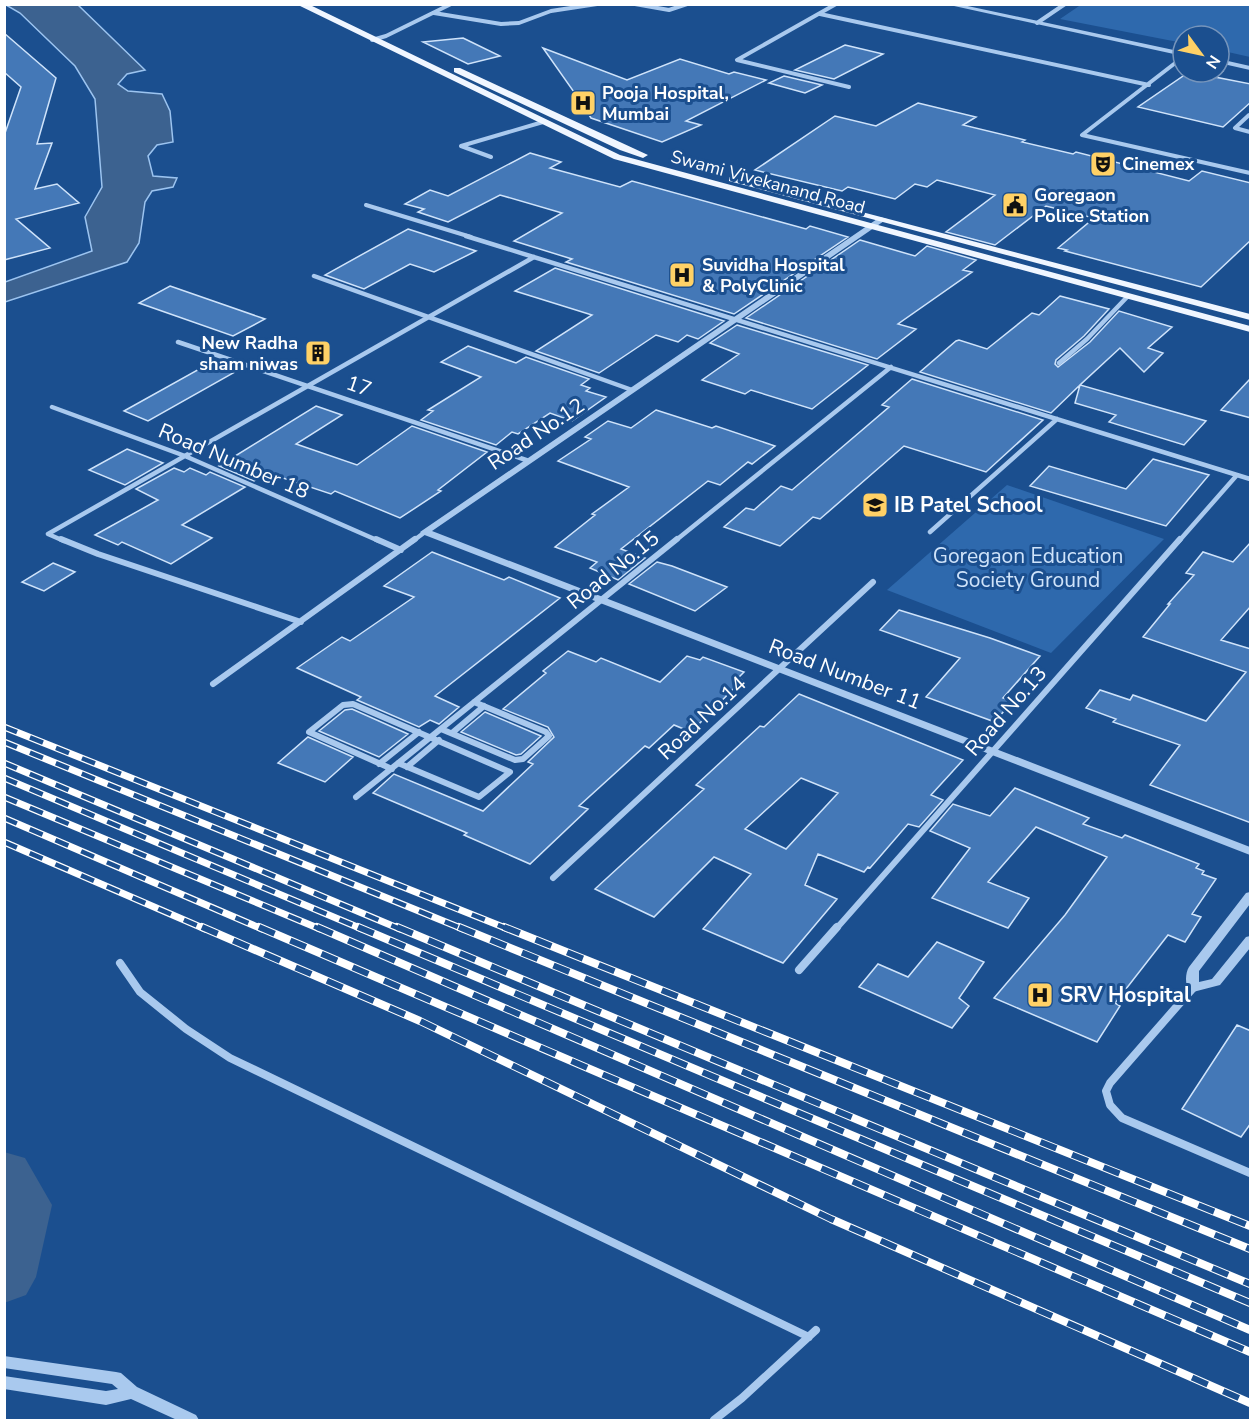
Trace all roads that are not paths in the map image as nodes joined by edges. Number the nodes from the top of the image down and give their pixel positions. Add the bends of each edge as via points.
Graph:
1 (300, 4) edge
2 (322, 4) edge
3 (451, 4) edge
4 (597, 4) edge
5 (635, 4) edge
6 (687, 4) edge
7 (836, 4) edge
8 (948, 4) edge
9 (976, 4) edge
10 (1065, 4) edge
11 (434, 13) junction
12 (820, 14) junction
13 (1044, 18) junction
14 (1037, 23) junction
15 (386, 36) junction
16 (371, 40) junction
17 (1171, 44) edge
18 (1171, 53) edge
19 (1231, 57) edge
20 (1251, 61) edge
21 (1231, 64) edge
22 (1171, 66) edge
23 (1251, 68) edge
24 (1149, 85) junction
25 (849, 87) dead end
26 (1250, 115) edge
27 (543, 122) junction
28 (583, 129) junction
29 (1251, 132) edge
30 (567, 134) junction
31 (491, 156) dead end
32 (1251, 173) edge
33 (366, 205) dead end
34 (883, 219) junction
35 (870, 227) junction
36 (534, 257) junction
37 (314, 276) dead end
38 (1128, 296) junction
39 (1251, 317) edge
40 (426, 318) junction
41 (736, 319) junction
42 (1251, 329) edge
43 (178, 342) dead end
44 (1059, 363) dead end
45 (891, 368) junction
46 (308, 386) junction
47 (632, 390) junction
48 (52, 407) dead end
49 (1057, 419) junction
50 (185, 456) junction
51 (529, 461) junction
52 (1237, 475) junction
53 (1251, 479) edge
54 (425, 532) junction
55 (930, 532) dead end
56 (401, 550) junction
57 (873, 582) dead end
58 (601, 600) junction
59 (301, 622) junction
60 (779, 669) junction
61 (213, 684) dead end
62 (474, 702) junction
63 (484, 706) junction
64 (441, 729) junction
65 (418, 732) junction
66 (452, 733) junction
67 (431, 737) junction
68 (439, 740) junction
69 (992, 752) junction
70 (398, 763) junction
71 (379, 764) junction
72 (407, 767) junction
73 (392, 769) junction
74 (356, 797) dead end
75 (1251, 851) edge
76 (553, 878) dead end
77 (1251, 896) edge
78 (1251, 940) edge
79 (120, 963) dead end
80 (799, 970) dead end
81 (1193, 988) junction
82 (1251, 1173) edge
83 (4, 1362) edge
84 (4, 1382) edge
85 (132, 1392) junction
86 (191, 1420) edge
87 (714, 1420) edge

1 - 16 main road, Swami Vivekanand Road
2 - 15 main road, Swami Vivekanand Road
3 - 11 street
4 - 11 street via 501,24
5 - 6 street via 669,10
7 - 12 street
8 - 14 street
9 - 13 street
10 - 13 street
11 - 15 street
12 - 24 street
12 - 25 street via 737,60
13 - 14 street
13 - 17 street
14 - 18 street
15 - 16 street
15 - 28 main road, Swami Vivekanand Road
16 - 27 main road, Swami Vivekanand Road
19 - 20 street
21 - 23 street
22 - 24 street
24 - 32 street via 1082,135
26 - 29 street via 1235,128
27 - 30 main road, Swami Vivekanand Road
27 - 31 street via 461,146
28 - 30 main road
28 - 34 main road, Swami Vivekanand Road via 630,151
30 - 35 main road, Swami Vivekanand Road via 625,160
33 - 36 street
34 - 35 street, Road No.12
34 - 39 main road, Swami Vivekanand Road
35 - 38 main road, Swami Vivekanand Road
35 - 41 street, Road No.12
36 - 40 street
36 - 41 street
37 - 40 street
38 - 42 main road, Swami Vivekanand Road
38 - 44 street
40 - 46 street
40 - 47 street
41 - 45 street
41 - 47 street, Road No.12
43 - 46 street, 17
45 - 49 street
45 - 58 street, Road No.15
46 - 50 street
46 - 51 street, 17
47 - 51 street, Road No.12
48 - 50 street, Road Number 18
49 - 52 street
49 - 55 street
50 - 56 street, Road Number 18
50 - 59 street via 48,534
51 - 54 street, Road No.12
52 - 53 street
52 - 69 street, Road No.13
54 - 56 street, Road No.12
54 - 58 street, Road Number 11
56 - 59 street, Road No.12
57 - 60 street, Road No.14
58 - 60 street, Road Number 11
58 - 62 street, Road No.15
59 - 61 street, Road No.12
60 - 69 street, Road Number 11
60 - 76 street, Road No.14
62 - 63 street
62 - 64 street, Road No.15
63 - 66 street
63 - 66 street via 549,736 523,759 515,760
64 - 66 street
64 - 67 street, Road No.15
65 - 67 street
65 - 71 street
65 - 71 street via 349,704 309,732
67 - 68 street
67 - 70 street, Road No.15
68 - 72 street
68 - 72 street via 510,773 479,797
69 - 75 street, Road Number 11
69 - 80 street, Road No.13
70 - 72 street
70 - 73 street, Road No.15
71 - 73 street
73 - 74 street, Road No.15
77 - 81 street via 1193,970
78 - 81 street via 1216,982
79 - 87 street via 140,992 230,1058 812,1333
81 - 82 street via 1110,1083 1106,1091 1110,1105 1122,1118
83 - 85 street via 116,1378
84 - 85 street via 106,1398
85 - 86 street

